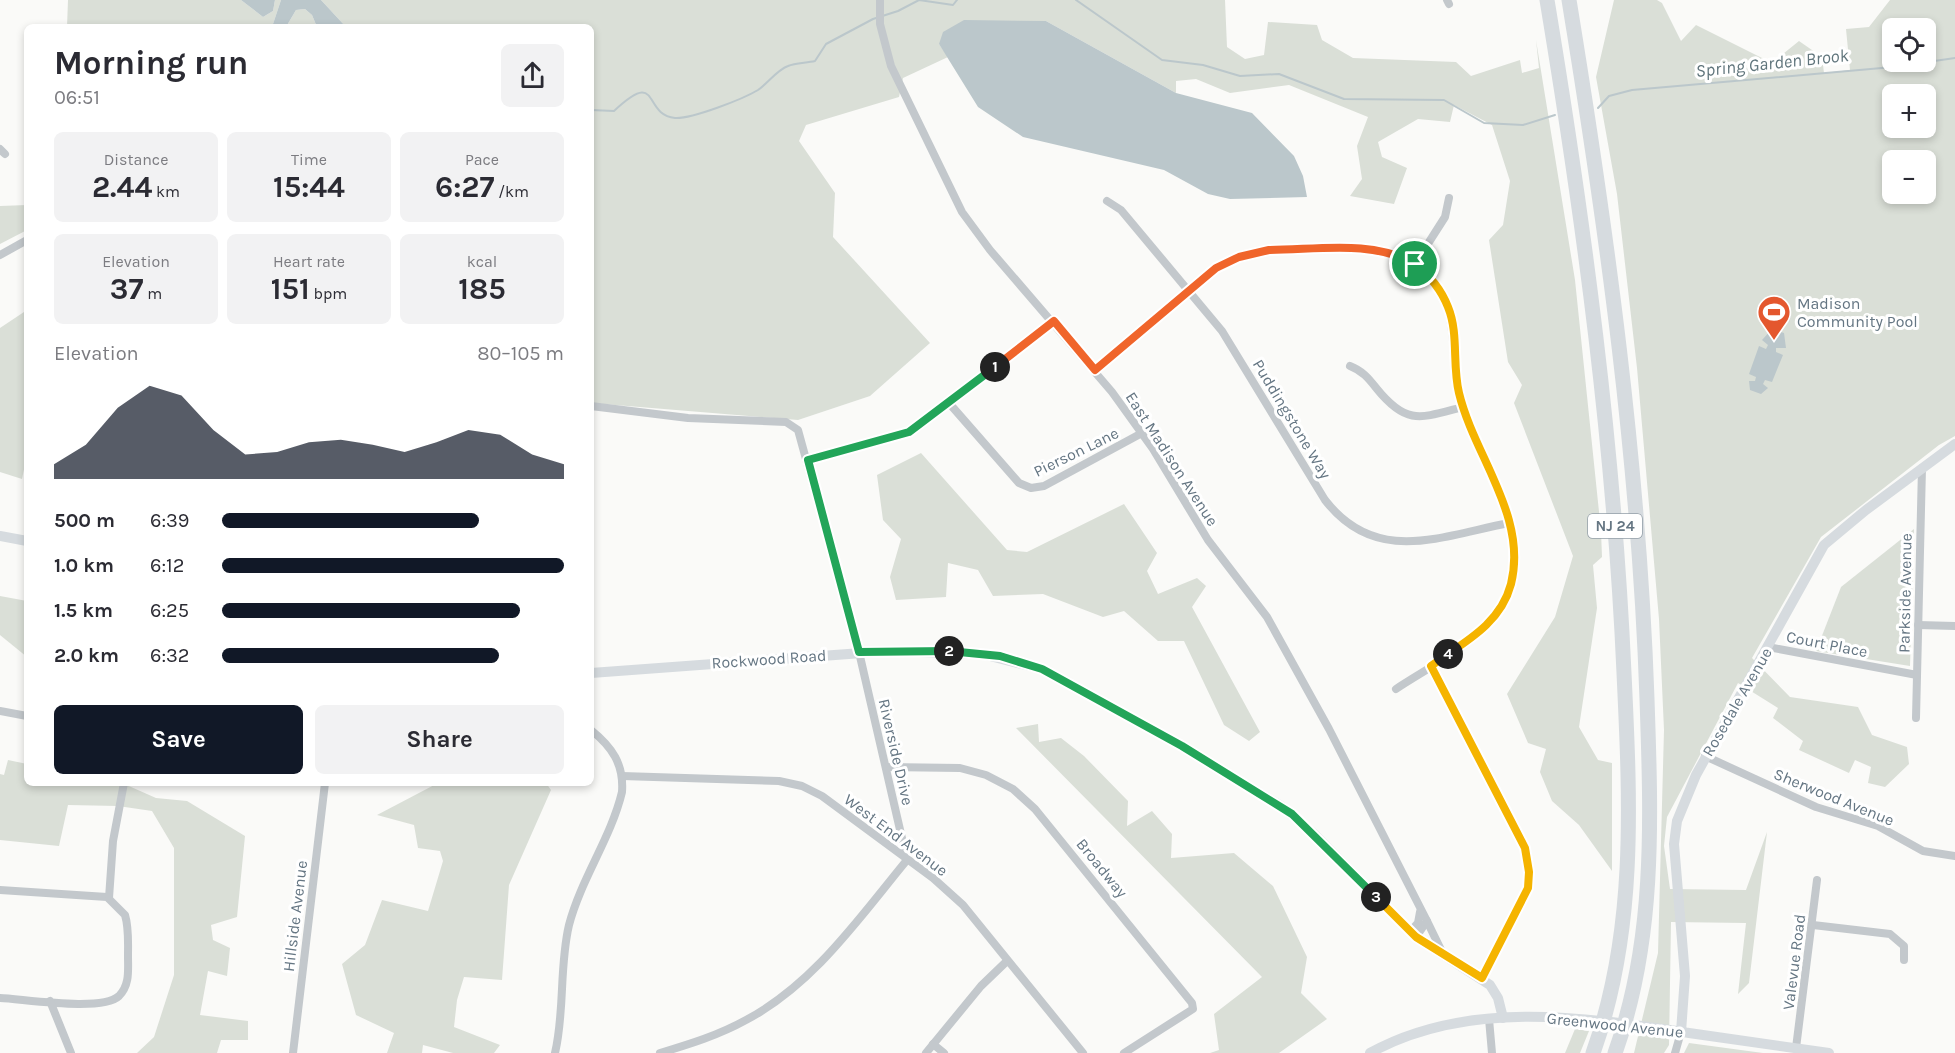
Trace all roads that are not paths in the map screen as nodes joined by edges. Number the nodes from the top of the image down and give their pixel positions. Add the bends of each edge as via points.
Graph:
1 (880, 0) edge
2 (1547, 0) edge
3 (1569, 0) edge
4 (1449, 198) dead end
5 (1107, 201) dead end
6 (24, 242) edge
7 (0, 255) edge
8 (1415, 264) junction
9 (1188, 291) junction
10 (1054, 321) junction
11 (1350, 366) dead end
12 (1095, 370) junction
13 (948, 403) junction
14 (594, 406) edge
15 (1462, 407) junction
16 (1142, 433) junction
17 (1955, 444) edge
18 (808, 460) junction
19 (1922, 468) junction
20 (1509, 523) junction
21 (0, 536) edge
22 (24, 540) edge
23 (1918, 625) junction
24 (1955, 626) edge
25 (1768, 646) junction
26 (859, 652) junction
27 (1431, 666) junction
28 (594, 673) edge
29 (1917, 675) junction
30 (1396, 689) dead end
31 (0, 711) edge
32 (24, 715) edge
33 (1916, 718) dead end
34 (594, 733) edge
35 (1705, 756) junction
36 (886, 767) junction
37 (622, 776) junction
38 (123, 786) edge
39 (324, 786) edge
40 (1955, 856) edge
41 (907, 860) junction
42 (1817, 880) dead end
43 (0, 890) edge
44 (109, 898) junction
45 (1420, 912) junction
46 (1427, 921) junction
47 (1813, 925) junction
48 (1413, 934) junction
49 (1444, 955) junction
50 (1904, 960) dead end
51 (1007, 961) junction
52 (1482, 978) junction
53 (0, 998) edge
54 (50, 1001) junction
55 (1503, 1018) junction
56 (1489, 1019) junction
57 (1681, 1032) junction
58 (933, 1044) junction
59 (1796, 1048) junction
60 (70, 1053) edge
61 (293, 1053) edge
62 (555, 1053) edge
63 (660, 1053) edge
64 (926, 1053) edge
65 (944, 1053) edge
66 (1083, 1053) edge
67 (1124, 1053) edge
68 (1370, 1053) edge
69 (1492, 1053) edge
70 (1593, 1053) edge
71 (1615, 1053) edge
72 (1675, 1053) edge
73 (1829, 1053) edge

1 - 10 street, East Madison Avenue via 880,24 891,66 957,202 990,250
2 - 70 highway, NJ 24 via 1594,312 1611,470 1623,649 1629,824 1626,892 1617,965
3 - 71 highway, NJ 24 via 1614,298 1645,648 1648,896 1638,970
4 - 8 street via 1445,218
5 - 9 street, Puddingstone Way via 1121,210
6 - 7 street
8 - 9 street via 1374,249 1269,250 1225,263
8 - 15 street via 1438,288 1448,308
9 - 12 street
9 - 20 street, Puddingstone Way via 1235,350 1325,500 1355,529 1377,539 1401,542
10 - 12 street, East Madison Avenue
10 - 13 street
11 - 15 street via 1365,374 1395,409 1407,416 1423,418
12 - 16 street, East Madison Avenue
13 - 16 street, Pierson Lane via 1015,479 1031,488 1044,486
13 - 18 street via 909,432
14 - 18 street, Riverside Drive via 709,420 788,423 801,435
15 - 20 street
16 - 45 street, East Madison Avenue via 1208,540 1272,625
17 - 19 street, Rosedale Avenue
18 - 26 street, Riverside Drive
19 - 23 street, Parkside Avenue
19 - 25 street, Rosedale Avenue via 1824,545
20 - 27 street via 1513,574 1501,607 1480,632
21 - 22 street
23 - 24 street
23 - 29 street, Parkside Avenue
25 - 29 street, Court Place
25 - 35 street, Rosedale Avenue
26 - 28 street, Rockwood Road
26 - 36 street, Riverside Drive
26 - 48 street, Rockwood Road via 991,655 1026,663 1074,684 1281,806
27 - 30 street
27 - 52 street via 1528,858 1530,879 1526,897
29 - 33 street, Parkside Avenue
31 - 32 street
34 - 37 street via 612,750
35 - 40 street, Sherwood Avenue via 1816,807 1878,826 1917,848
35 - 57 street, Rosedale Avenue via 1674,833 1685,976
36 - 41 street, Riverside Drive
36 - 67 street, Broadway via 948,766 973,770 1000,781 1035,809 1192,1003 1193,1009
37 - 41 street, West End Avenue via 779,781 802,786 822,796
37 - 62 street via 619,801 570,924
38 - 44 street via 113,841
39 - 61 street, Hillside Avenue
41 - 51 street, West End Avenue via 963,905
41 - 63 street via 828,956 788,993 729,1029
42 - 47 street, Valevue Road
43 - 44 street
44 - 54 street via 121,908 127,921 128,977 124,989 115,999 102,1003
45 - 46 street, East Madison Avenue
45 - 48 street
46 - 48 street
46 - 49 street, East Madison Avenue
47 - 50 street via 1890,934 1904,946
47 - 59 street, Valevue Road
48 - 49 street, Rockwood Road
49 - 52 street, Rockwood Road
51 - 58 street
51 - 66 street, West End Avenue
52 - 55 street, Rockwood Road via 1495,991
53 - 54 street
54 - 60 street
55 - 56 street, Greenwood Avenue
55 - 57 street, Greenwood Avenue via 1568,1017
56 - 68 street, Greenwood Avenue via 1446,1025
56 - 69 street
57 - 59 street, Greenwood Avenue
57 - 72 street
58 - 64 street
58 - 65 street
59 - 73 street, Greenwood Avenue

